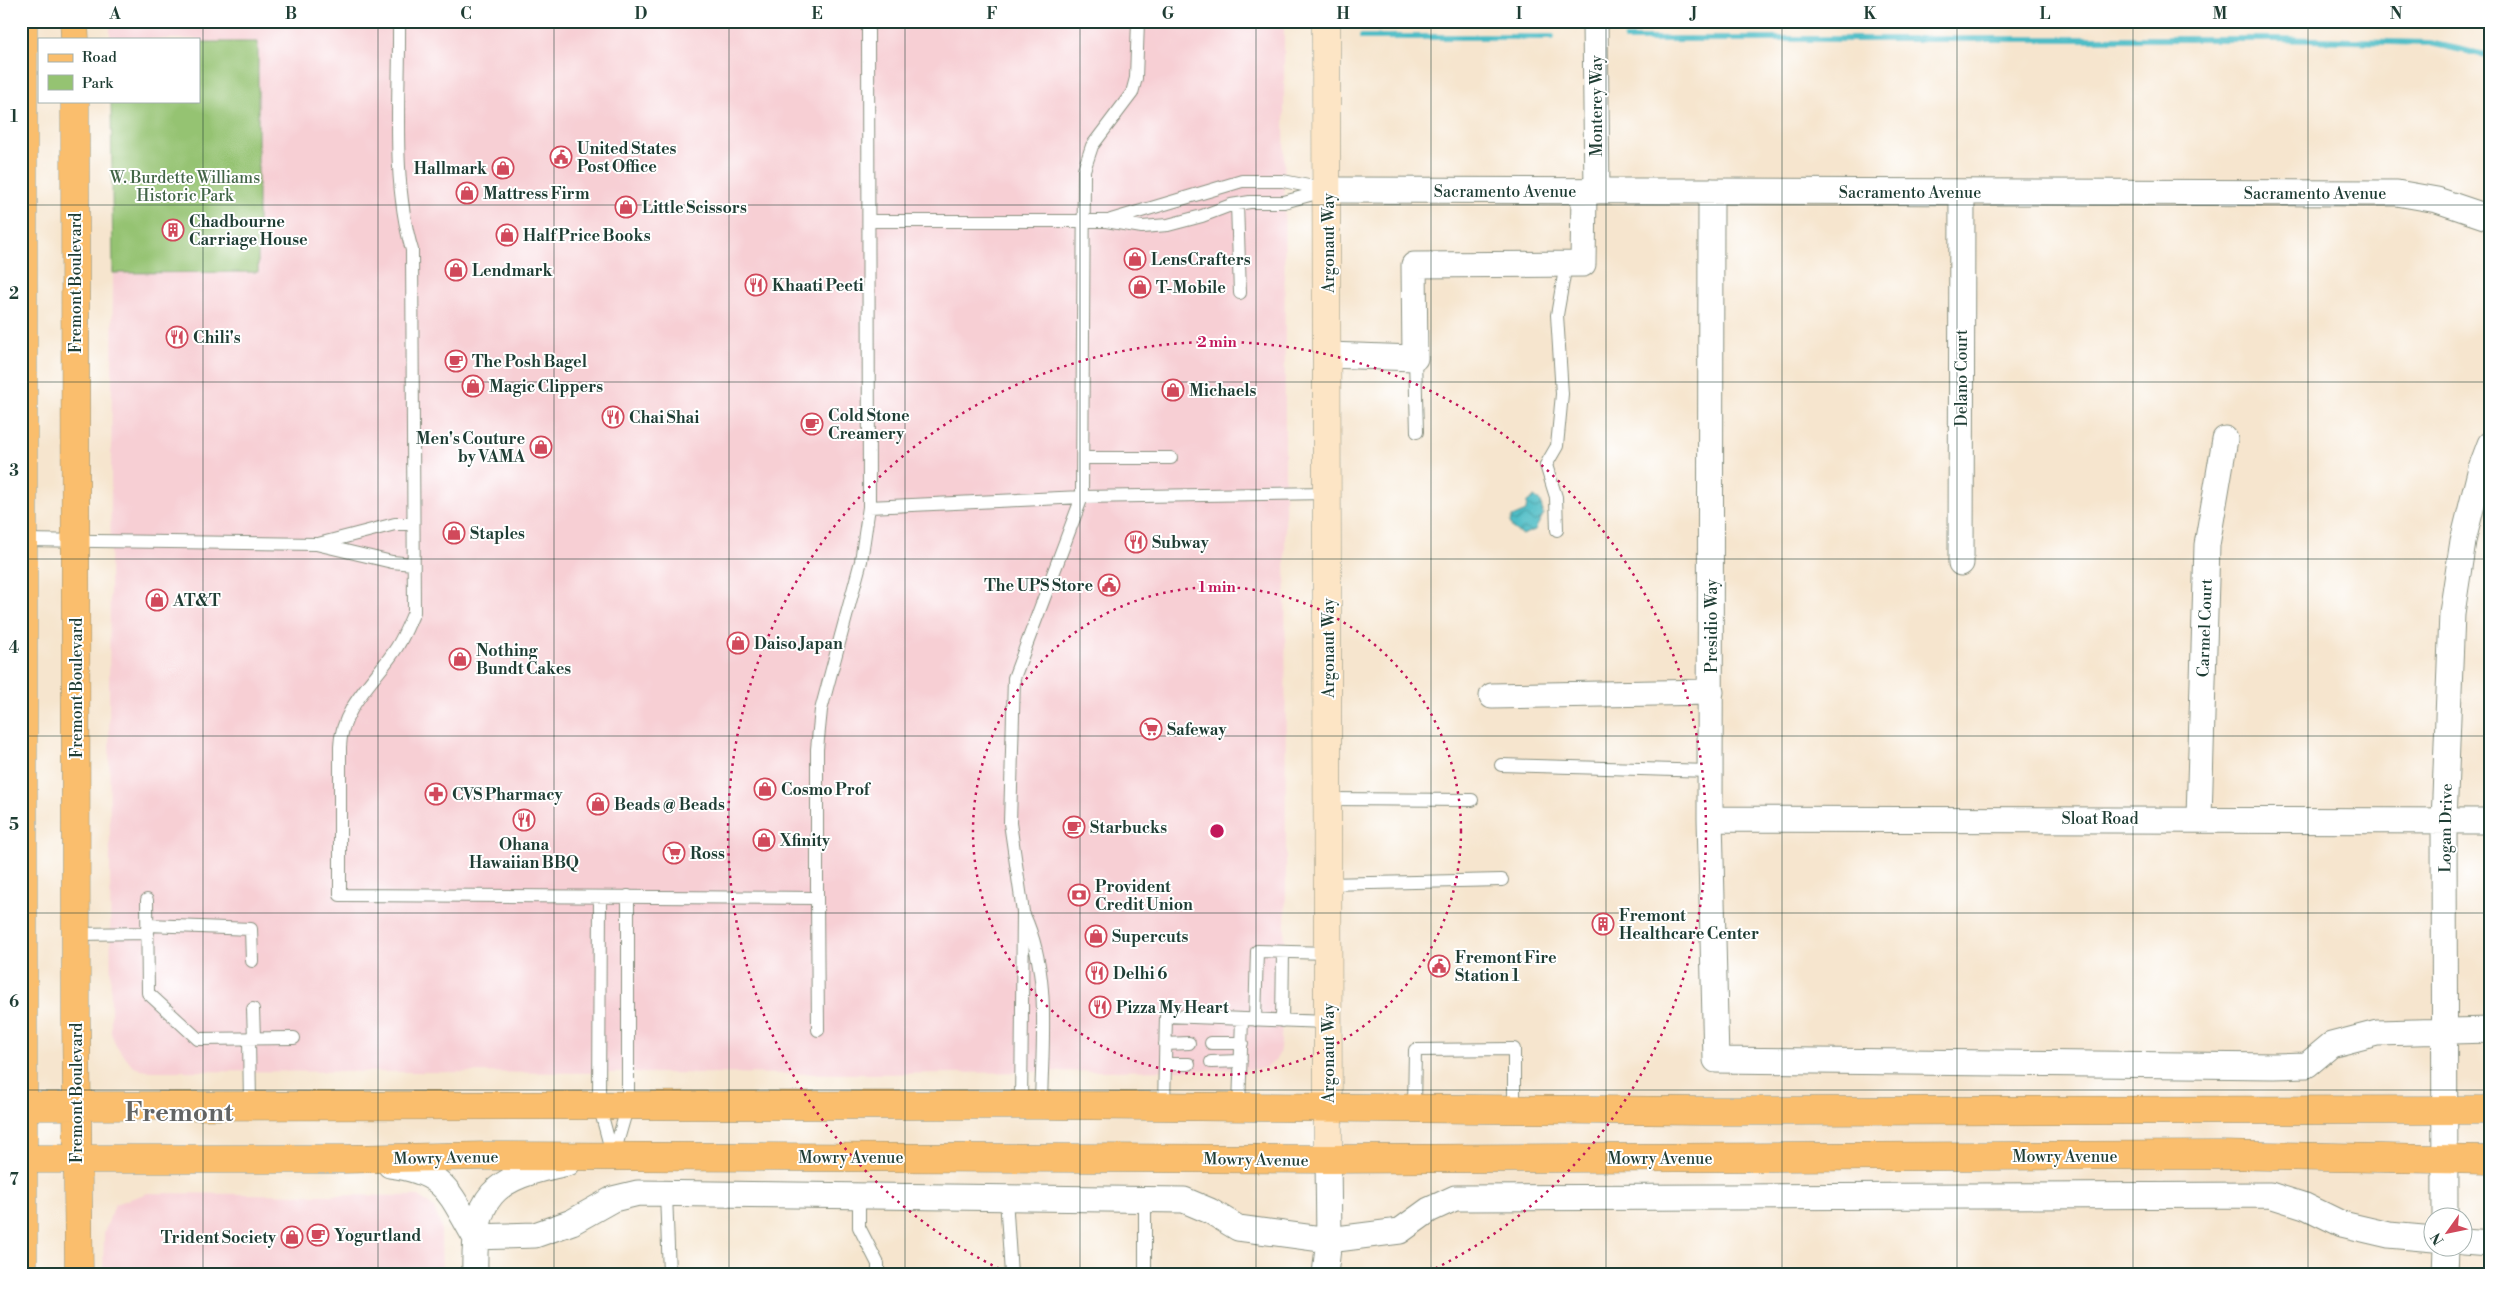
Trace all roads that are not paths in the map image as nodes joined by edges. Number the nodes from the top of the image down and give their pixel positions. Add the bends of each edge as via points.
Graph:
1 (23, 21) edge
2 (74, 21) edge
3 (399, 21) edge
4 (868, 21) edge
5 (1138, 21) edge
6 (1326, 21) edge
7 (1595, 21) edge
8 (74, 38) edge
9 (75, 102) edge
10 (1328, 190) junction
11 (1591, 191) junction
12 (1710, 192) junction
13 (1962, 192) junction
14 (22, 194) edge
15 (1237, 204) junction
16 (2490, 218) edge
17 (870, 221) junction
18 (1084, 221) junction
19 (1106, 221) junction
20 (1566, 264) junction
21 (1240, 293) dead end
22 (1328, 355) junction
23 (1415, 358) junction
24 (22, 375) edge
25 (1417, 432) dead end
26 (2225, 439) dead end
27 (2490, 444) edge
28 (1083, 458) junction
29 (1171, 458) dead end
30 (1328, 493) junction
31 (1082, 497) junction
32 (869, 507) junction
33 (413, 524) junction
34 (1558, 530) dead end
35 (21, 540) edge
36 (75, 541) junction
37 (316, 544) junction
38 (1961, 563) dead end
39 (413, 564) junction
40 (1710, 692) junction
41 (1492, 696) dead end
42 (22, 764) edge
43 (1502, 765) dead end
44 (1710, 771) junction
45 (1328, 799) junction
46 (1472, 800) dead end
47 (2199, 818) junction
48 (1710, 819) junction
49 (2490, 821) edge
50 (2444, 822) junction
51 (1502, 880) dead end
52 (1328, 884) junction
53 (628, 896) junction
54 (600, 897) junction
55 (817, 898) junction
56 (148, 900) dead end
57 (1023, 912) junction
58 (148, 929) junction
59 (77, 934) junction
60 (1283, 952) junction
61 (1328, 953) junction
62 (252, 961) dead end
63 (253, 1009) dead end
64 (1248, 1020) junction
65 (1282, 1021) junction
66 (1328, 1022) junction
67 (818, 1030) dead end
68 (2490, 1030) edge
69 (2445, 1031) junction
70 (252, 1038) junction
71 (294, 1038) dead end
72 (1211, 1043) dead end
73 (1242, 1043) junction
74 (1164, 1044) junction
75 (1189, 1044) dead end
76 (1241, 1061) junction
77 (1211, 1062) dead end
78 (1164, 1064) junction
79 (1189, 1064) dead end
80 (250, 1104) junction
81 (599, 1104) junction
82 (77, 1105) junction
83 (628, 1105) junction
84 (1031, 1105) junction
85 (22, 1106) edge
86 (1164, 1106) junction
87 (1239, 1106) junction
88 (1328, 1107) junction
89 (1414, 1108) junction
90 (1514, 1108) junction
91 (2445, 1110) junction
92 (2490, 1110) edge
93 (613, 1158) junction
94 (22, 1159) edge
95 (344, 1159) junction
96 (1328, 1159) junction
97 (76, 1160) junction
98 (2445, 1160) junction
99 (2490, 1160) edge
100 (666, 1193) junction
101 (860, 1196) junction
102 (1006, 1198) junction
103 (1145, 1200) junction
104 (2445, 1208) edge
105 (475, 1237) junction
106 (2424, 1238) edge
107 (1328, 1240) junction
108 (2474, 1243) edge
109 (2490, 1244) edge
110 (2446, 1258) edge
111 (23, 1274) edge
112 (79, 1274) edge
113 (476, 1274) edge
114 (669, 1274) edge
115 (878, 1274) edge
116 (1010, 1274) edge
117 (1145, 1274) edge
118 (1326, 1274) edge
119 (2445, 1274) edge

1 - 14 main road
2 - 8 main road
3 - 33 lane via 399,170 404,221 412,250
4 - 17 lane
5 - 18 lane via 1136,78 1132,93 1087,156
6 - 10 street, Argonaut Way
7 - 11 street, Monterey Way
9 - 36 main road, Fremont Boulevard
10 - 11 street, Sacramento Avenue
10 - 15 lane via 1284,202
10 - 19 lane via 1283,181 1242,180
10 - 22 street, Argonaut Way
11 - 12 street, Sacramento Avenue
11 - 20 street, Monterey Way via 1583,264
12 - 13 street, Sacramento Avenue
12 - 40 street, Presidio Way
13 - 16 street, Sacramento Avenue via 2397,193 2437,200
13 - 38 street, Delano Court
14 - 24 main road
15 - 19 lane via 1168,225 1142,227
15 - 21 lane
17 - 18 lane
17 - 32 lane via 867,330
18 - 19 lane
18 - 28 lane
20 - 23 street via 1414,265
20 - 34 lane via 1557,315 1562,394 1558,437 1557,446 1546,465 1556,497
22 - 23 street
22 - 30 street, Argonaut Way
23 - 25 lane
24 - 35 main road
26 - 47 street, Carmel Court via 2207,545
27 - 50 street, Logan Drive via 2462,541 2452,614
28 - 29 lane
28 - 31 lane
30 - 31 lane
30 - 45 street, Argonaut Way
31 - 32 lane
31 - 57 lane via 1014,678 1010,823
32 - 55 lane via 861,561 821,710 817,749
33 - 37 lane via 395,524
33 - 39 lane
35 - 36 lane
35 - 42 main road
36 - 37 lane
36 - 59 main road, Fremont Boulevard
37 - 39 lane
39 - 54 lane via 414,612 398,646 343,725 340,747 340,895
40 - 41 street
40 - 44 street, Presidio Way
42 - 85 main road
43 - 44 lane
44 - 48 street, Presidio Way
45 - 46 lane
45 - 52 street, Argonaut Way
47 - 48 street, Sloat Road
47 - 50 street, Sloat Road
48 - 69 street, Presidio Way via 1716,1060 2274,1066 2307,1064 2330,1045 2376,1033
49 - 50 street, Sloat Road
50 - 69 street, Logan Drive
51 - 52 lane
52 - 61 street, Argonaut Way
53 - 54 lane
53 - 55 lane
53 - 83 lane
54 - 81 lane
55 - 67 lane
56 - 58 lane
57 - 84 lane
57 - 84 lane via 1034,936 1040,963 1042,1003
58 - 59 lane
58 - 62 lane via 251,929
58 - 70 lane via 148,993 198,1039
59 - 82 main road, Fremont Boulevard
60 - 61 lane
60 - 64 lane via 1257,952
60 - 65 lane
61 - 66 street, Argonaut Way
63 - 70 lane
64 - 65 lane
64 - 73 lane
64 - 74 lane via 1166,1016
65 - 66 lane
66 - 88 street, Argonaut Way
68 - 69 street
69 - 91 street, Logan Drive
70 - 71 lane
70 - 80 lane
72 - 73 lane
73 - 76 lane
74 - 75 lane
74 - 78 lane
76 - 77 lane
76 - 87 lane
78 - 79 lane
78 - 86 lane
80 - 81 main road
80 - 82 main road
81 - 83 main road
81 - 93 lane
82 - 85 main road
82 - 97 main road, Fremont Boulevard
83 - 84 main road
83 - 93 lane
84 - 86 main road
85 - 94 main road
86 - 87 main road
87 - 88 main road
88 - 89 main road
88 - 96 street, Argonaut Way
89 - 90 main road
89 - 90 lane via 1415,1050 1514,1049
90 - 91 main road via 1702,1111
91 - 92 main road
91 - 98 street, Logan Drive
93 - 95 main road, Mowry Avenue
93 - 96 main road, Mowry Avenue
93 - 105 street via 566,1163 513,1177 497,1187 484,1207
94 - 97 main road, Mowry Avenue
94 - 111 main road
95 - 97 main road, Mowry Avenue
95 - 105 street via 413,1168 431,1175 446,1187
96 - 98 main road, Mowry Avenue via 2219,1155
96 - 107 street, Argonaut Way
97 - 112 main road, Fremont Boulevard
98 - 99 main road, Mowry Avenue
98 - 104 street, Logan Drive
100 - 101 street
100 - 105 street via 638,1192 613,1199 572,1222 535,1235
100 - 114 lane
101 - 102 street
101 - 115 lane via 860,1227 878,1264
102 - 103 street
102 - 116 lane
103 - 107 street via 1184,1200 1238,1228
103 - 117 lane
105 - 113 street
106 - 107 street via 2388,1235 2342,1224 2270,1195 1455,1198 1429,1210 1400,1231
107 - 118 street, Argonaut Way
108 - 109 street
110 - 119 street

